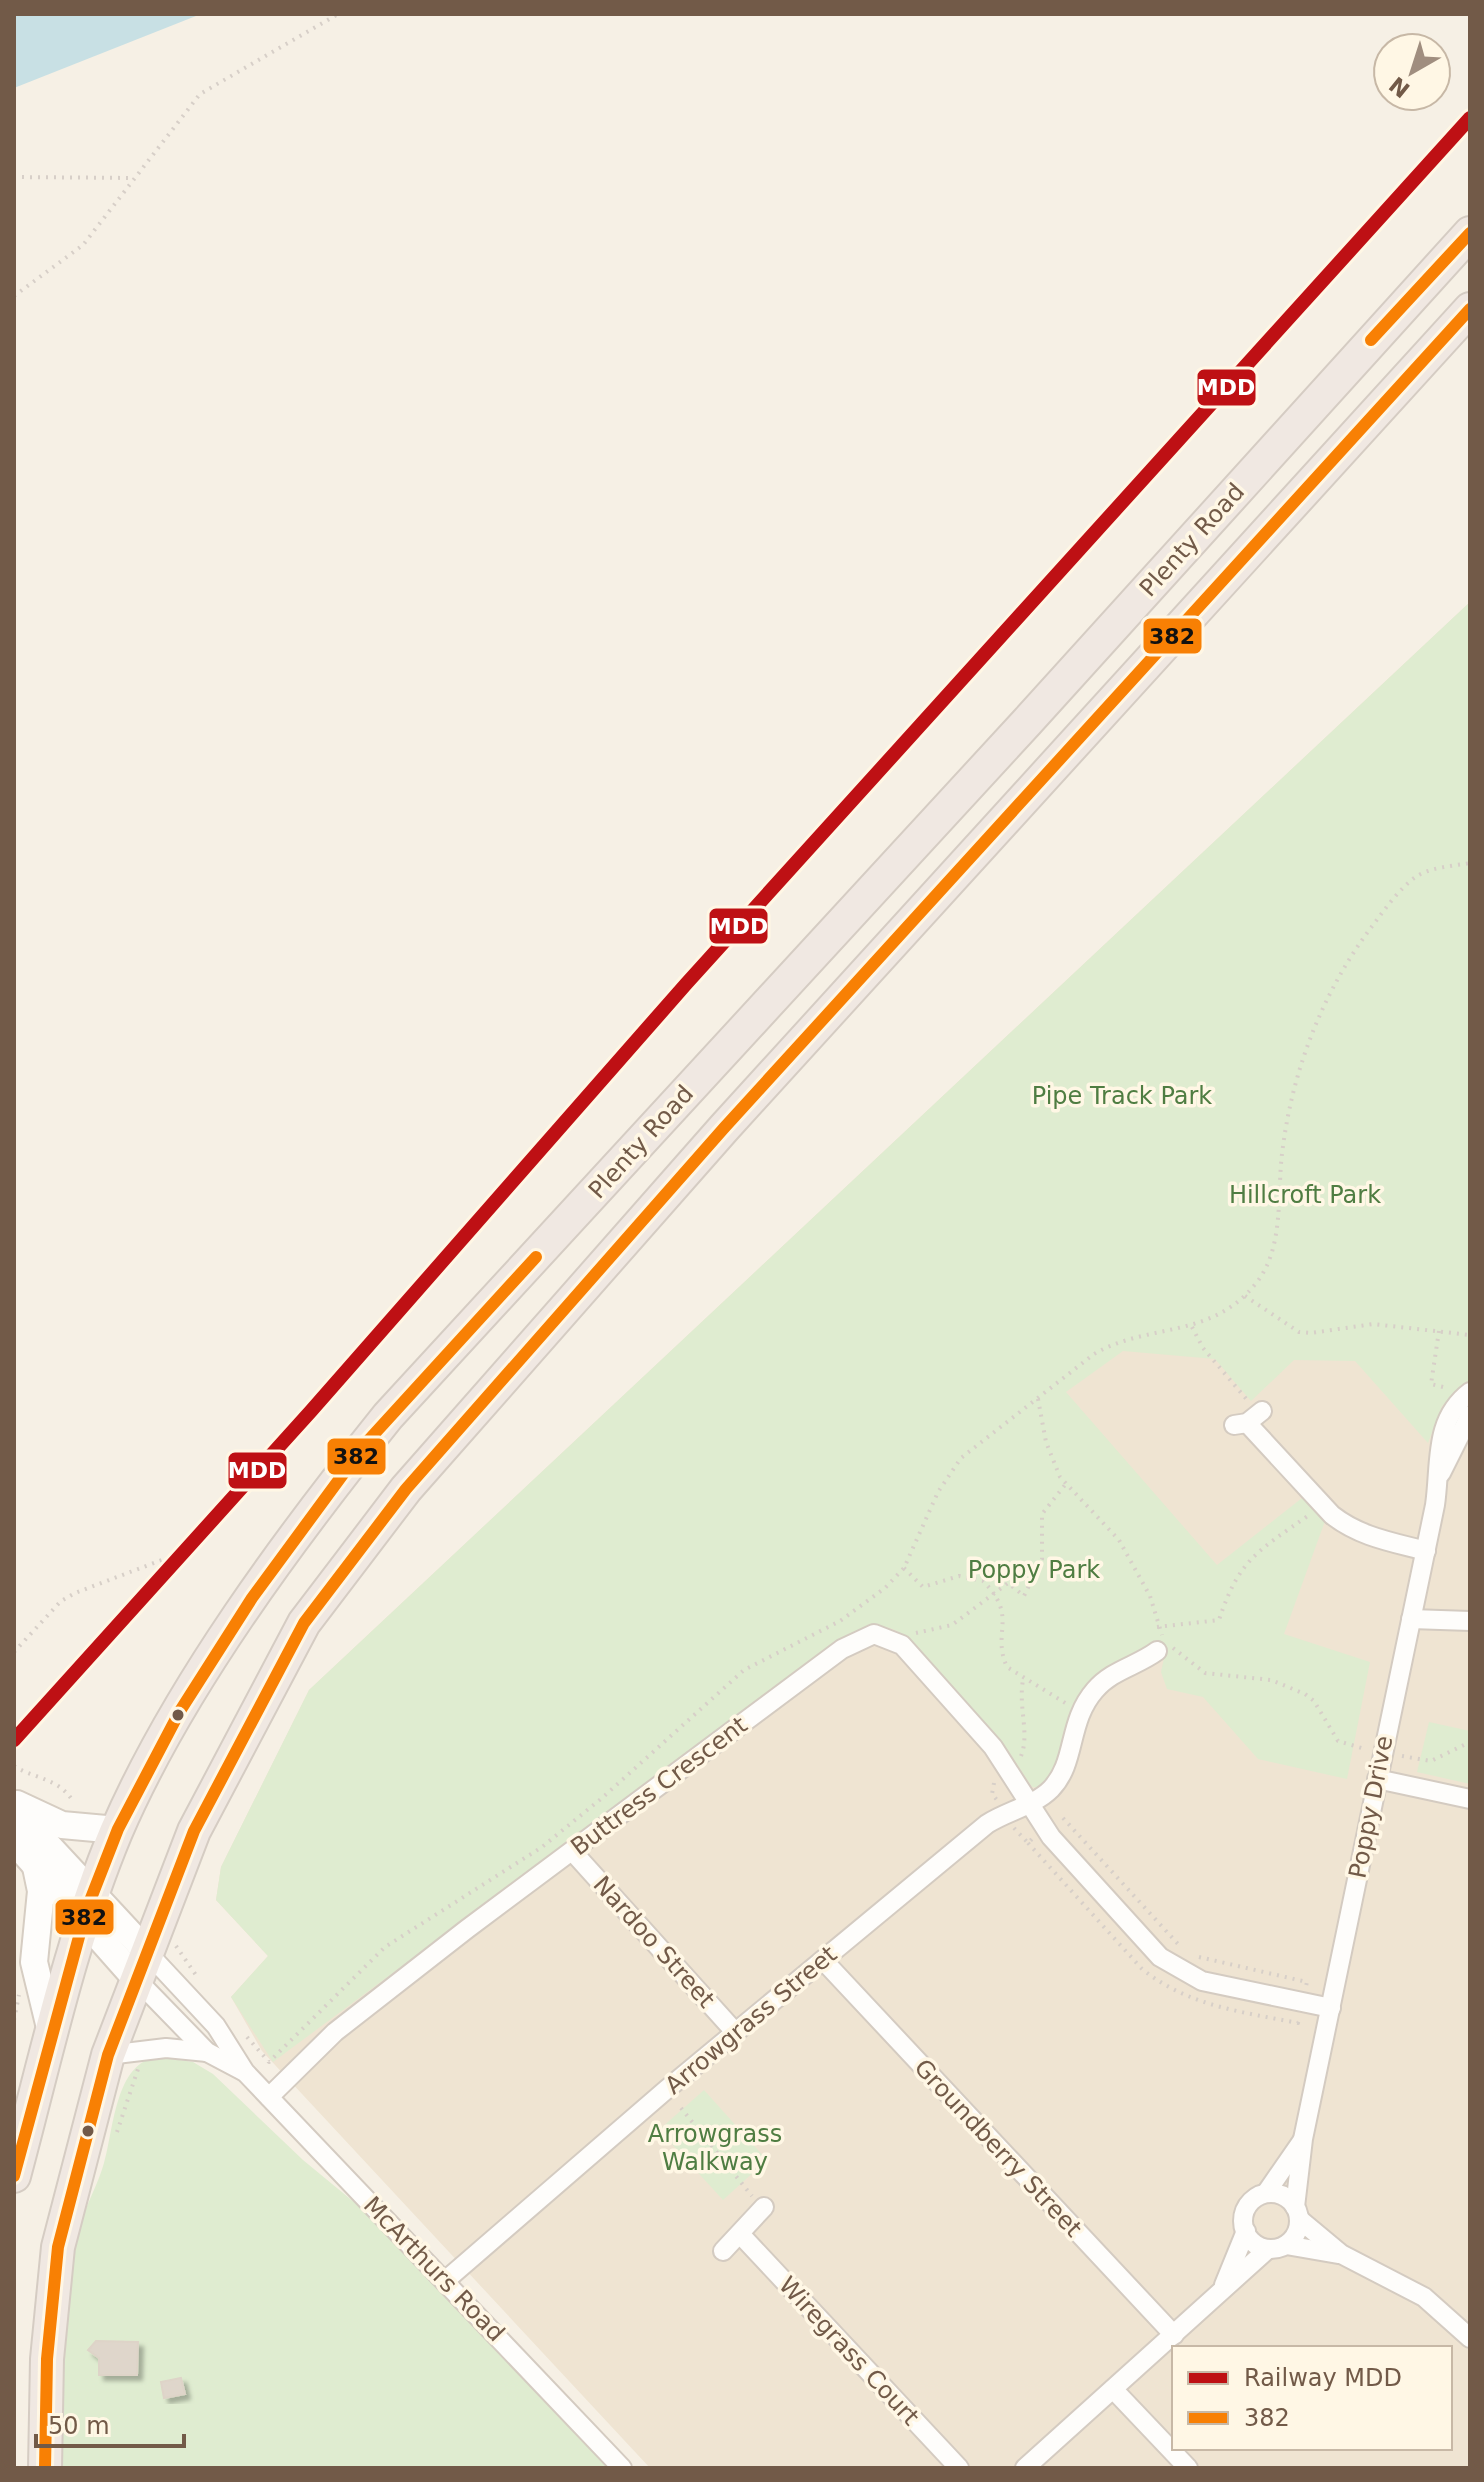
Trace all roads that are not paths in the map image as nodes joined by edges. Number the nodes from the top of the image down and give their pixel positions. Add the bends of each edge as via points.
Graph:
1 (1470, 233) edge
2 (1470, 309) edge
3 (1467, 1394) edge
4 (1470, 1415) edge
5 (1251, 1418) road end
6 (1440, 1475) junction
7 (1426, 1551) junction
8 (1411, 1619) junction
9 (1470, 1621) edge
10 (1164, 1645) road end
11 (1377, 1779) junction
12 (1470, 1799) edge
13 (14, 1802) edge
14 (1029, 1804) junction
15 (14, 1809) edge
16 (117, 1830) junction
17 (14, 1841) edge
18 (573, 1852) junction
19 (36, 1867) junction
20 (89, 1909) junction
21 (823, 1960) junction
22 (142, 1966) junction
23 (1331, 2008) junction
24 (51, 2032) junction
25 (736, 2033) junction
26 (207, 2052) junction
27 (108, 2055) junction
28 (245, 2072) junction
29 (269, 2097) junction
30 (1303, 2139) junction
31 (14, 2176) edge
32 (1266, 2193) junction
33 (764, 2208) road end
34 (1297, 2213) junction
35 (1246, 2231) junction
36 (740, 2234) junction
37 (1277, 2247) junction
38 (723, 2251) dead end
39 (1341, 2254) junction
40 (446, 2280) junction
41 (1221, 2291) junction
42 (1467, 2330) edge
43 (1174, 2335) junction
44 (1113, 2389) junction
45 (45, 2468) edge
46 (622, 2468) edge
47 (959, 2468) edge
48 (1025, 2468) edge
49 (1188, 2468) edge

1 - 16 highway, Plenty Road via 388,1416 261,1583 184,1703
2 - 22 highway, Plenty Road via 724,1128 388,1512 304,1623 237,1745 194,1831
3 - 6 street, Poppy Drive via 1443,1427
4 - 6 street, Poppy Drive
5 - 7 street via 1323,1506 1348,1528
6 - 7 street, Poppy Drive
7 - 8 street, Poppy Drive
8 - 9 street
8 - 11 street, Poppy Drive
10 - 14 street, Arrowgrass Street via 1103,1681 1080,1711 1063,1772 1043,1797
11 - 12 street
11 - 23 street, Poppy Drive
13 - 16 street via 62,1825
14 - 18 street, Buttress Crescent via 1004,1760 902,1645 874,1634 853,1642
14 - 21 street, Arrowgrass Street via 987,1824
14 - 23 street via 1051,1837 1174,1968 1202,1981
15 - 20 street
16 - 20 highway, Plenty Road
17 - 19 street
18 - 25 street, Nardoo Street
18 - 29 street, Buttress Crescent via 335,2032
19 - 20 street
19 - 24 street via 41,1891 34,1962
20 - 22 street
20 - 24 highway, Plenty Road
21 - 25 street, Arrowgrass Street
21 - 43 street, Groundberry Street
22 - 26 street, McArthurs Road
22 - 27 highway, Plenty Road
22 - 28 street, McArthurs Road via 173,1980 216,2026
23 - 30 street, Poppy Drive
24 - 31 highway, Plenty Road
25 - 40 street, Arrowgrass Street
26 - 27 street, McArthurs Road via 154,2049
26 - 28 street, McArthurs Road
27 - 45 highway, Plenty Road via 58,2247 47,2359
28 - 29 street, McArthurs Road
29 - 40 street, McArthurs Road
30 - 32 street, Poppy Drive
30 - 34 street, Poppy Drive
32 - 34 street via 1283,2195
32 - 35 street via 1247,2207
33 - 36 street
34 - 37 street via 1297,2232
34 - 39 street
35 - 37 street via 1255,2243
35 - 41 street
36 - 38 street
36 - 47 street, Wiregrass Court
37 - 39 street
37 - 41 street
39 - 42 street via 1424,2297
40 - 46 street, McArthurs Road
41 - 43 street
43 - 44 street
44 - 48 street
44 - 49 street

